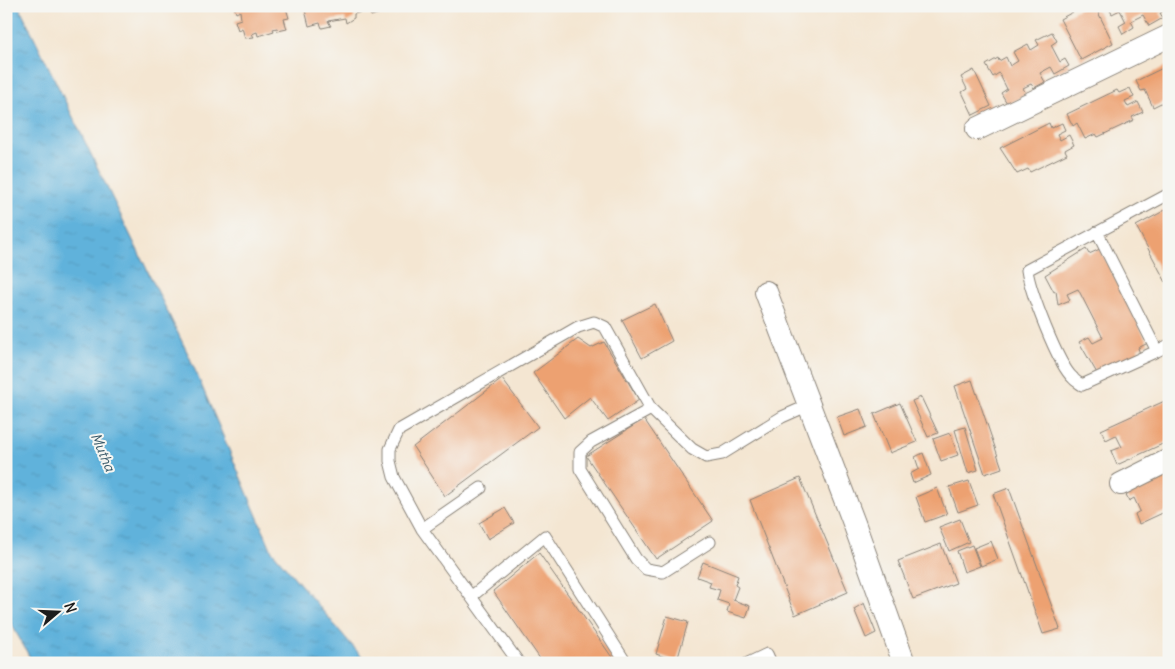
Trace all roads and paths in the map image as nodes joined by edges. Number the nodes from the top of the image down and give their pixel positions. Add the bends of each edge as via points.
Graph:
1 (1169, 36) edge
2 (977, 130) dead end
3 (1169, 194) edge
4 (1098, 232) junction
5 (766, 292) dead end
6 (1169, 345) edge
7 (1157, 351) junction
8 (809, 405) junction
9 (651, 409) junction
10 (1169, 460) edge
11 (1121, 484) dead end
12 (480, 488) dead end
13 (422, 529) junction
14 (710, 542) dead end
15 (472, 596) junction
16 (519, 663) edge
17 (626, 663) edge
18 (748, 663) edge
19 (771, 663) edge
20 (904, 663) edge

1 - 2 street
3 - 4 lane
4 - 7 lane
4 - 7 lane via 1027,270 1030,286 1059,354 1072,378 1082,385
5 - 8 street
6 - 7 lane
8 - 9 lane via 722,454 706,457 692,449
8 - 20 street
9 - 13 lane via 605,327 594,322 578,328 398,430 390,449 394,478
9 - 14 lane via 591,442 580,452 580,469 636,559 646,569 663,572
10 - 11 street
12 - 13 lane
13 - 15 lane
15 - 16 lane
15 - 17 lane via 545,536
18 - 19 lane via 767,654

